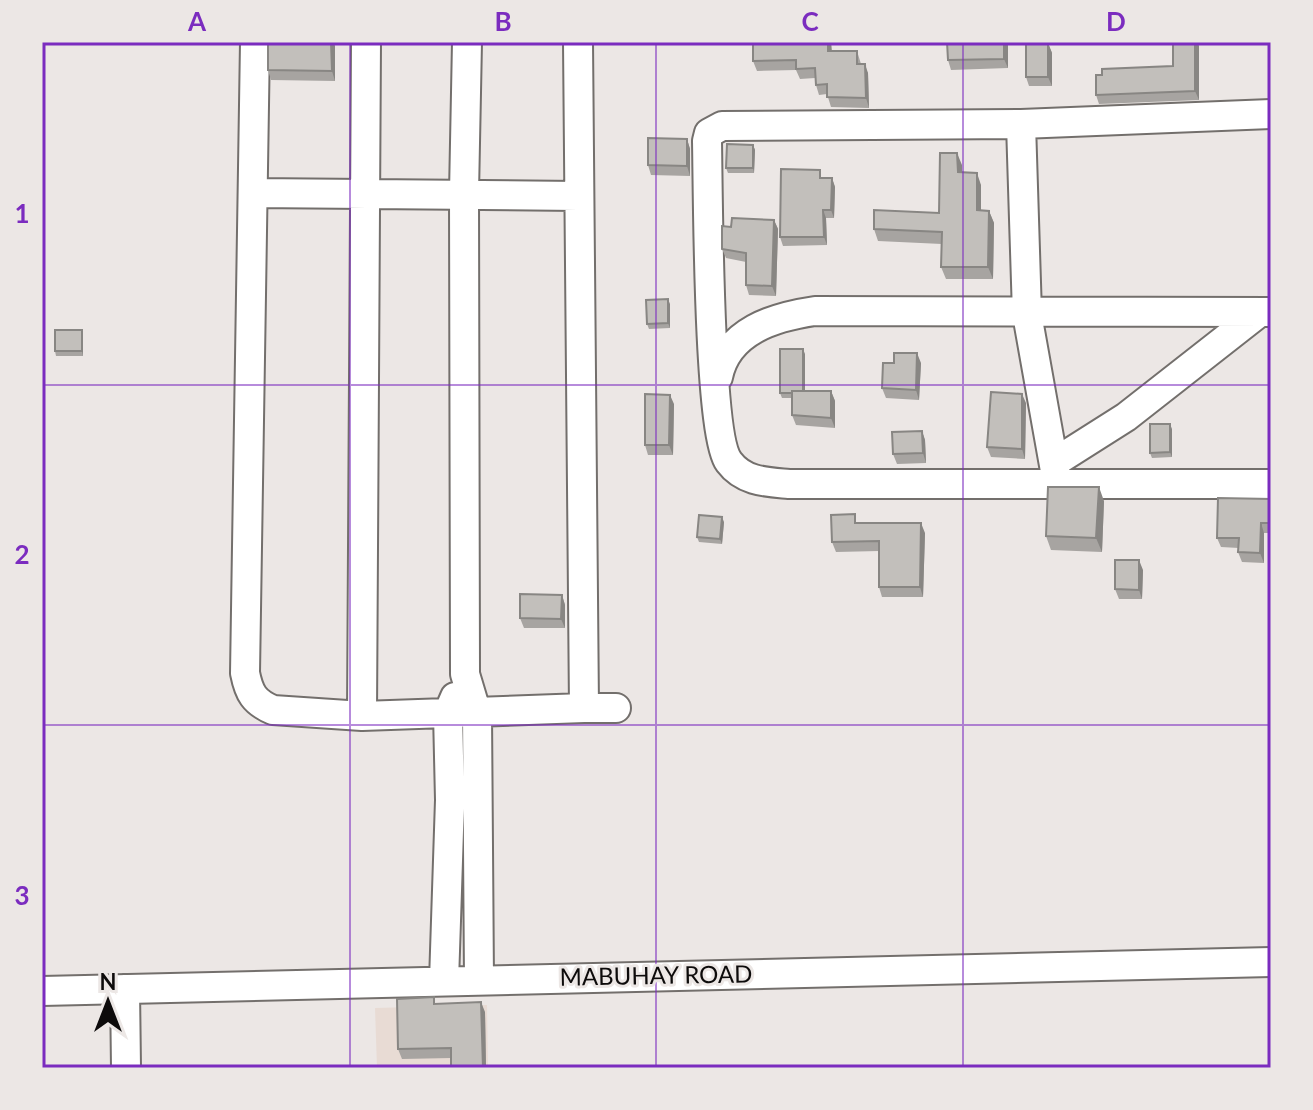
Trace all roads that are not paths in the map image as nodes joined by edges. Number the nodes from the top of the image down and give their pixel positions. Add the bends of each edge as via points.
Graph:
1 (255, 42) edge
2 (366, 42) edge
3 (467, 42) edge
4 (578, 42) edge
5 (1271, 114) edge
6 (1021, 124) junction
7 (253, 193) junction
8 (464, 193) junction
9 (367, 196) junction
10 (578, 196) junction
11 (1266, 312) edge
12 (1027, 314) junction
13 (717, 385) junction
14 (1056, 472) junction
15 (1271, 484) edge
16 (465, 674) junction
17 (584, 708) junction
18 (616, 708) dead end
19 (448, 713) junction
20 (477, 714) junction
21 (362, 716) junction
22 (450, 800) junction
23 (478, 800) junction
24 (1271, 962) edge
25 (479, 980) junction
26 (444, 981) junction
27 (125, 989) junction
28 (42, 991) edge
29 (126, 1068) edge

1 - 7 street
2 - 9 street
3 - 8 street
4 - 10 street
5 - 6 street
6 - 12 street
6 - 13 street via 722,126 709,133
7 - 9 street
7 - 21 street via 248,688 261,705 273,710
8 - 9 street
8 - 10 street
8 - 16 street
9 - 21 street
10 - 17 street
11 - 12 street
11 - 14 street
12 - 13 street via 789,315 737,339 721,362
12 - 14 street
13 - 14 street via 722,449 736,469 754,480 789,484
14 - 15 street
16 - 19 street
16 - 20 street
17 - 18 street
17 - 20 street
19 - 20 street
19 - 21 street
19 - 22 street
20 - 23 street
22 - 23 street
22 - 26 street
23 - 25 street
24 - 25 street, MABUHAY ROAD
25 - 26 street, MABUHAY ROAD
26 - 27 street, MABUHAY ROAD
27 - 28 street, MABUHAY ROAD
27 - 29 street

